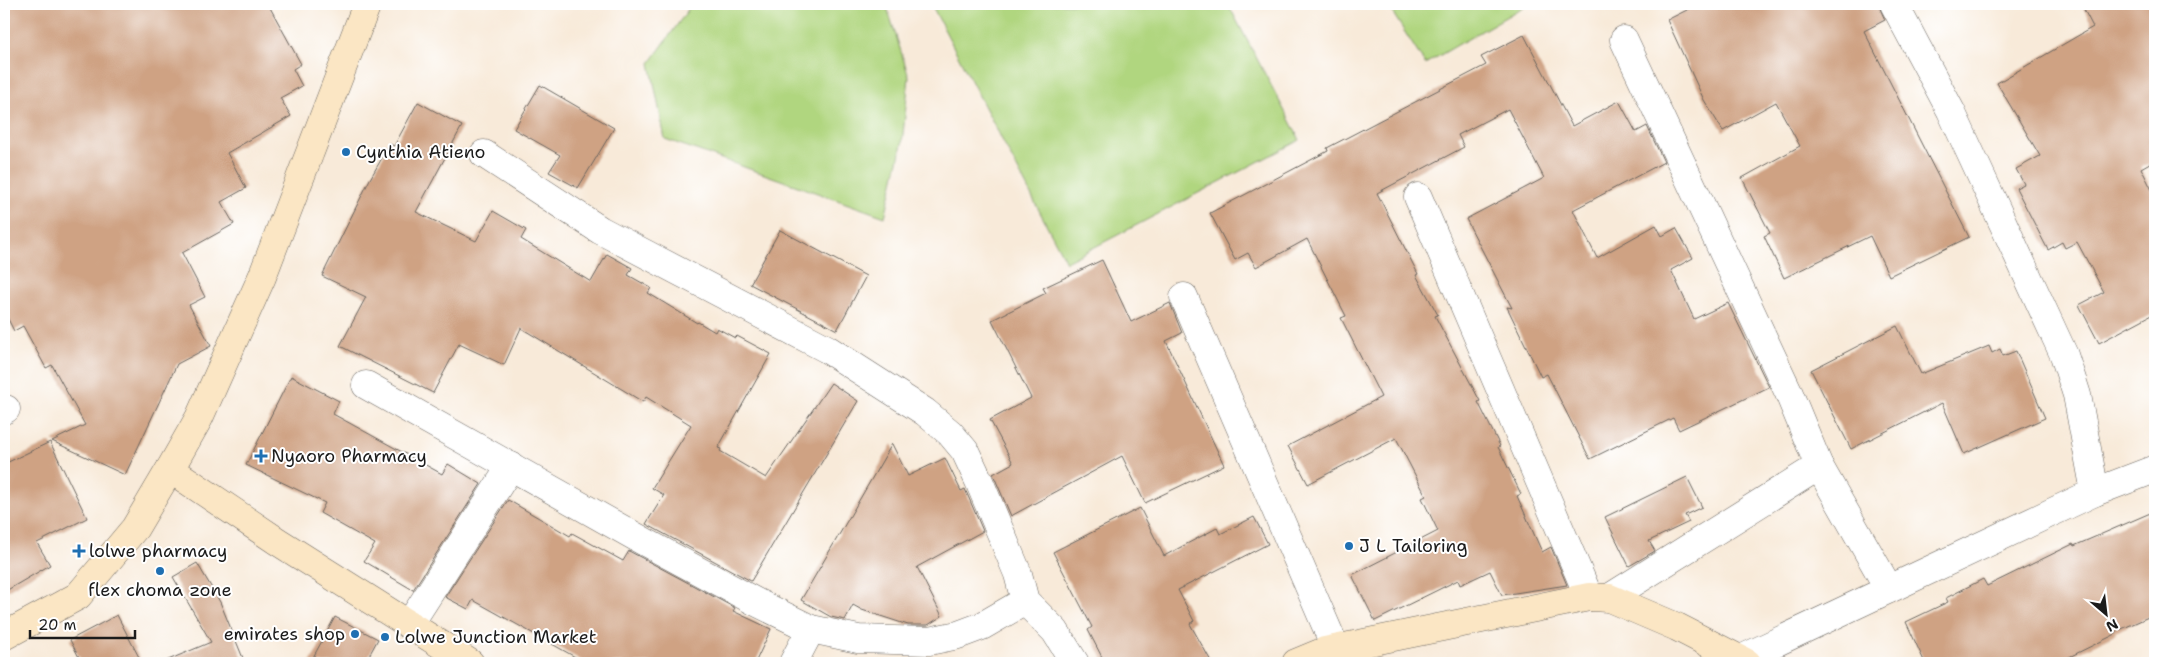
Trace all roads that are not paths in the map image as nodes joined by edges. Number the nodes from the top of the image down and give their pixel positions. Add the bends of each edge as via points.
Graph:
1 (367, 4) edge
2 (1894, 4) edge
3 (1624, 40) dead end
4 (484, 154) dead end
5 (1418, 197) dead end
6 (1184, 297) dead end
7 (366, 385) dead end
8 (511, 466) junction
9 (1819, 466) junction
10 (170, 469) junction
11 (2155, 469) edge
12 (2095, 492) junction
13 (1889, 589) junction
14 (1599, 598) junction
15 (1026, 601) junction
16 (408, 625) junction
17 (811, 629) junction
18 (4, 636) edge
19 (1336, 649) junction
20 (1744, 661) edge
21 (470, 663) edge
22 (793, 663) edge
23 (1075, 663) edge
24 (1296, 663) edge

1 - 10 street via 262,277 198,418
2 - 12 street via 1951,110 2064,355 2077,395
3 - 9 street via 1788,391
4 - 15 street via 600,230 827,349 925,412 965,451
5 - 14 street
6 - 19 street
7 - 8 street
8 - 16 street
8 - 17 street via 756,602
9 - 13 street
9 - 14 street
10 - 16 street
10 - 18 street via 135,528 78,596
11 - 12 street
12 - 13 street
13 - 20 street
14 - 19 street
14 - 20 street via 1677,627
15 - 17 street via 958,636 929,641 858,639
15 - 23 street via 1055,631
16 - 21 street
17 - 22 street
19 - 24 street

